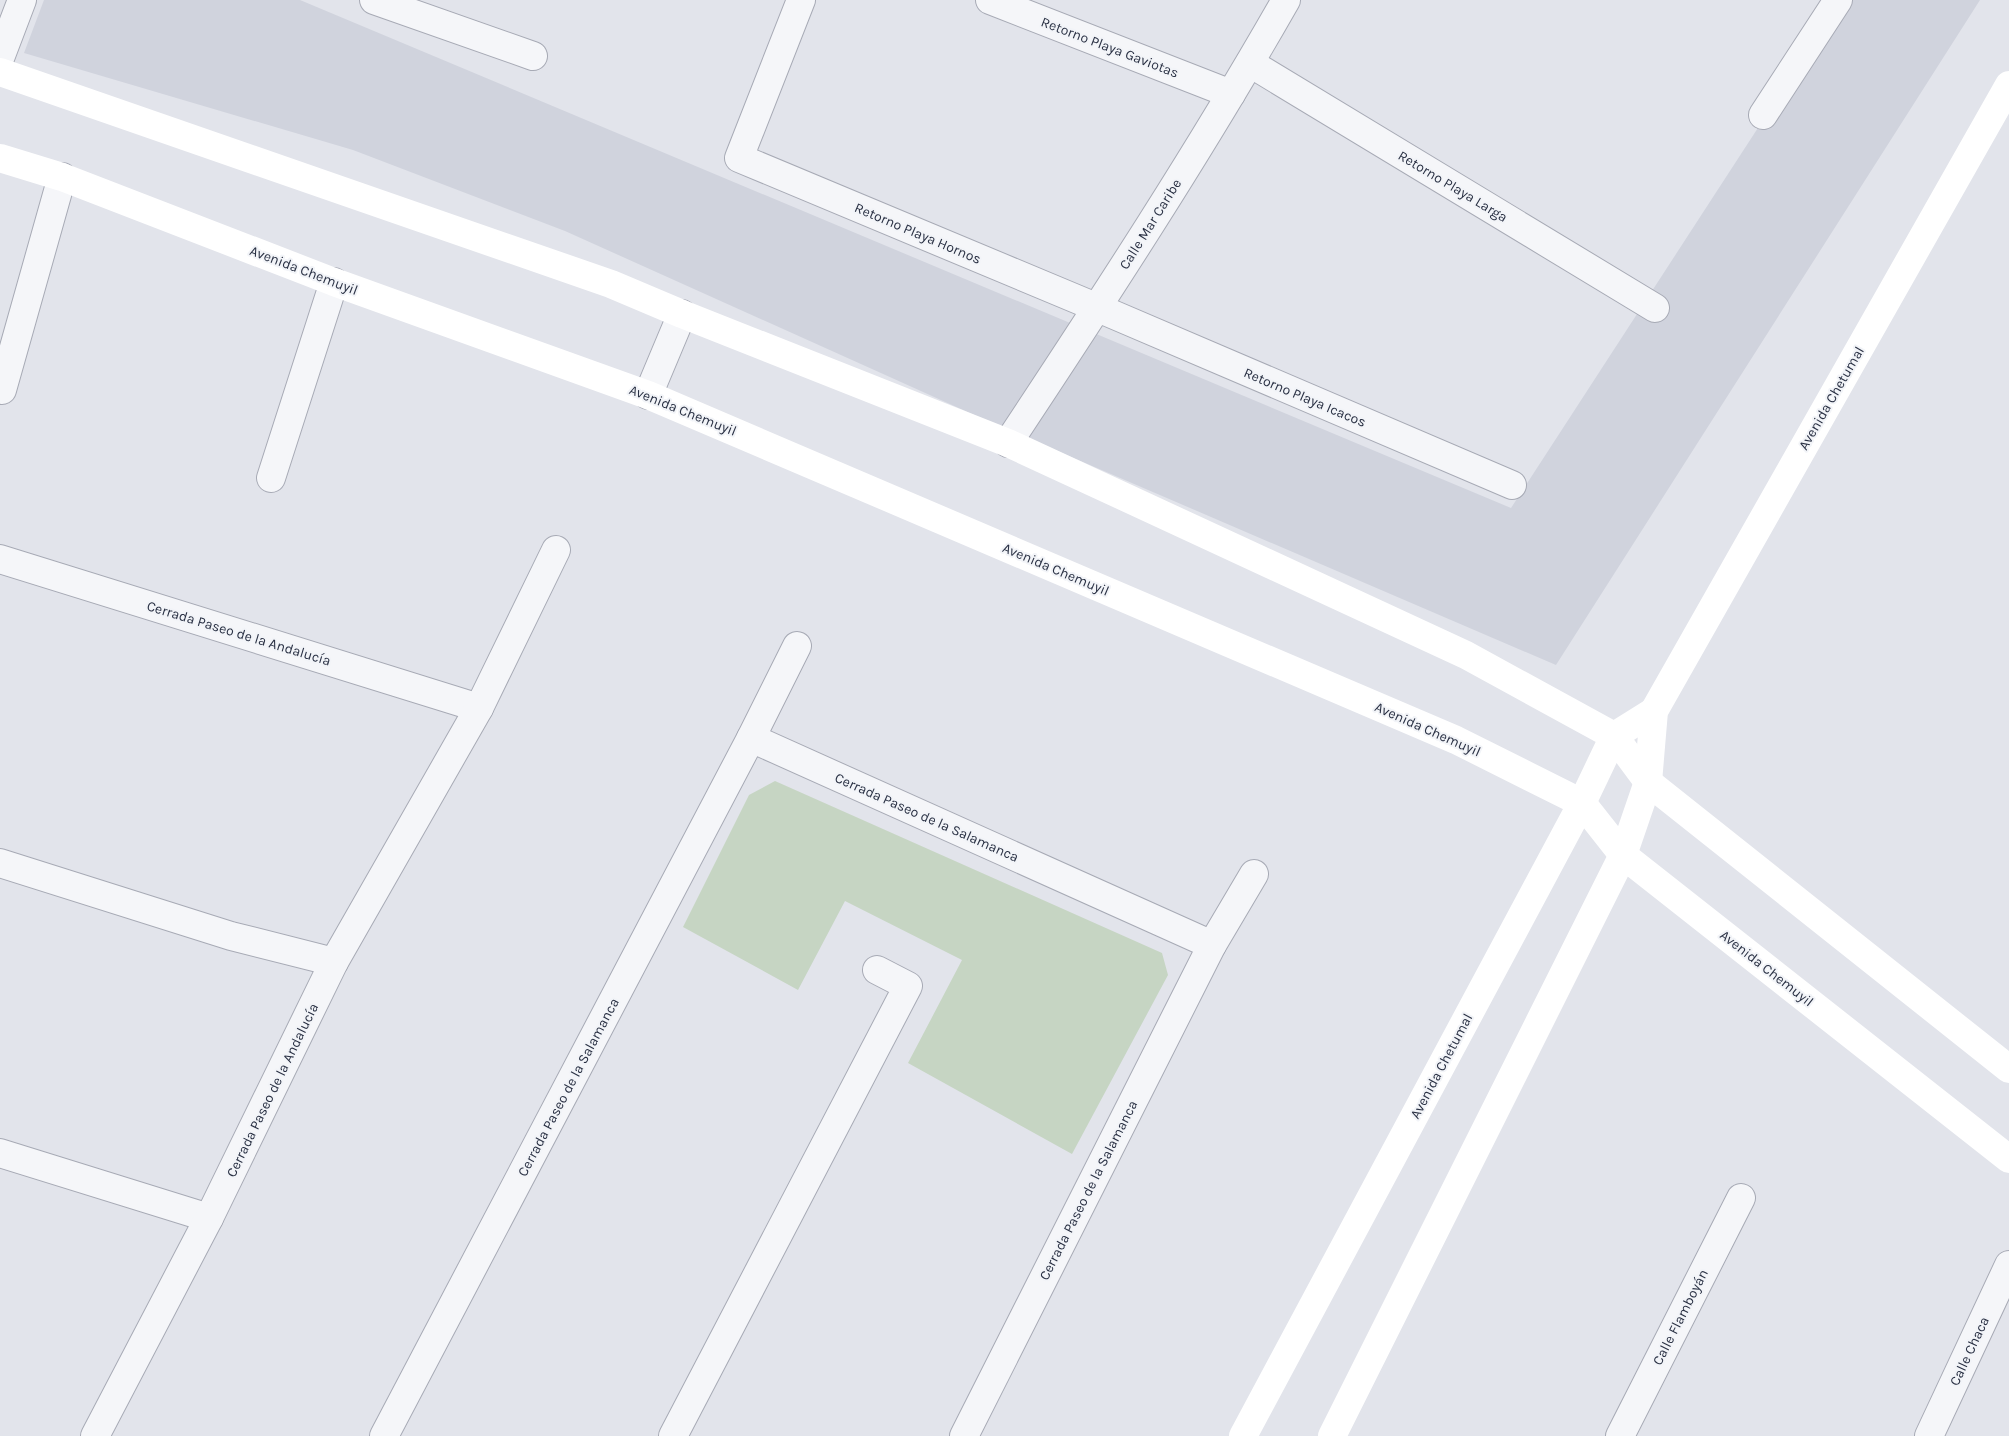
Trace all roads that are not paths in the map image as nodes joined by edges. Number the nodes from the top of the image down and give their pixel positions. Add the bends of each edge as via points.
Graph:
1 (22, 0) edge
2 (374, 0) edge
3 (801, 0) edge
4 (990, 0) edge
5 (1286, 0) edge
6 (1838, 0) edge
7 (533, 56) dead end
8 (0, 58) edge
9 (1250, 63) junction
10 (0, 72) edge
11 (2009, 85) edge
12 (1231, 94) junction
13 (1763, 114) dead end
14 (0, 158) edge
15 (62, 177) junction
16 (334, 282) junction
17 (1098, 308) junction
18 (1655, 308) dead end
19 (682, 314) junction
20 (2, 390) dead end
21 (648, 394) junction
22 (1008, 443) junction
23 (271, 478) dead end
24 (1512, 485) dead end
25 (556, 550) dead end
26 (0, 559) edge
27 (797, 646) dead end
28 (478, 708) junction
29 (1654, 711) junction
30 (1614, 736) junction
31 (751, 738) junction
32 (1648, 782) junction
33 (1582, 803) junction
34 (1623, 855) junction
35 (0, 863) edge
36 (1254, 874) dead end
37 (1212, 945) junction
38 (334, 962) junction
39 (877, 970) dead end
40 (2009, 1069) edge
41 (0, 1154) edge
42 (2009, 1159) edge
43 (1741, 1198) dead end
44 (209, 1218) junction
45 (2009, 1265) edge
46 (1932, 1435) edge
47 (95, 1436) edge
48 (384, 1436) edge
49 (673, 1436) edge
50 (964, 1436) edge
51 (1243, 1436) edge
52 (1332, 1436) edge
53 (1620, 1436) edge

1 - 8 street
2 - 7 street
3 - 17 street, Retorno Playa Hornos via 739,158
4 - 12 street, Retorno Playa Gaviotas
5 - 9 street, Calle Mar Caribe
6 - 13 street
9 - 12 street, Calle Mar Caribe
9 - 18 street, Retorno Playa Larga
10 - 19 main road via 612,284
11 - 29 main road, Avenida Chetumal
12 - 17 street, Calle Mar Caribe
14 - 15 main road, Avenida Chemuyil
15 - 16 main road, Avenida Chemuyil
15 - 20 street
16 - 21 main road, Avenida Chemuyil
16 - 23 street
17 - 22 street, Calle Mar Caribe
17 - 24 street, Retorno Playa Icacos
19 - 21 street
19 - 22 main road
21 - 33 main road, Avenida Chemuyil via 1456,740
22 - 30 main road via 1466,654
25 - 28 street, Cerrada Paseo de la Andalucía
26 - 28 street, Cerrada Paseo de la Andalucía
27 - 31 street, Cerrada Paseo de la Salamanca
28 - 38 street, Cerrada Paseo de la Andalucía
29 - 30 main road, Avenida Chetumal
29 - 32 main road, Avenida Chetumal
30 - 32 main road
30 - 33 main road, Avenida Chetumal
31 - 37 street, Cerrada Paseo de la Salamanca
31 - 48 street, Cerrada Paseo de la Salamanca
32 - 34 main road, Avenida Chetumal
32 - 40 main road
33 - 34 main road, Avenida Chemuyil
33 - 51 main road, Avenida Chetumal
34 - 42 main road, Avenida Chemuyil
34 - 52 main road, Avenida Chetumal
35 - 38 street via 232,936
36 - 37 street, Cerrada Paseo de la Salamanca
37 - 50 street, Cerrada Paseo de la Salamanca
38 - 44 street, Cerrada Paseo de la Andalucía
39 - 49 street via 908,986
41 - 44 street
43 - 53 street, Calle Flamboyán
44 - 47 street, Cerrada Paseo de la Andalucía
45 - 46 street, Calle Chaca

